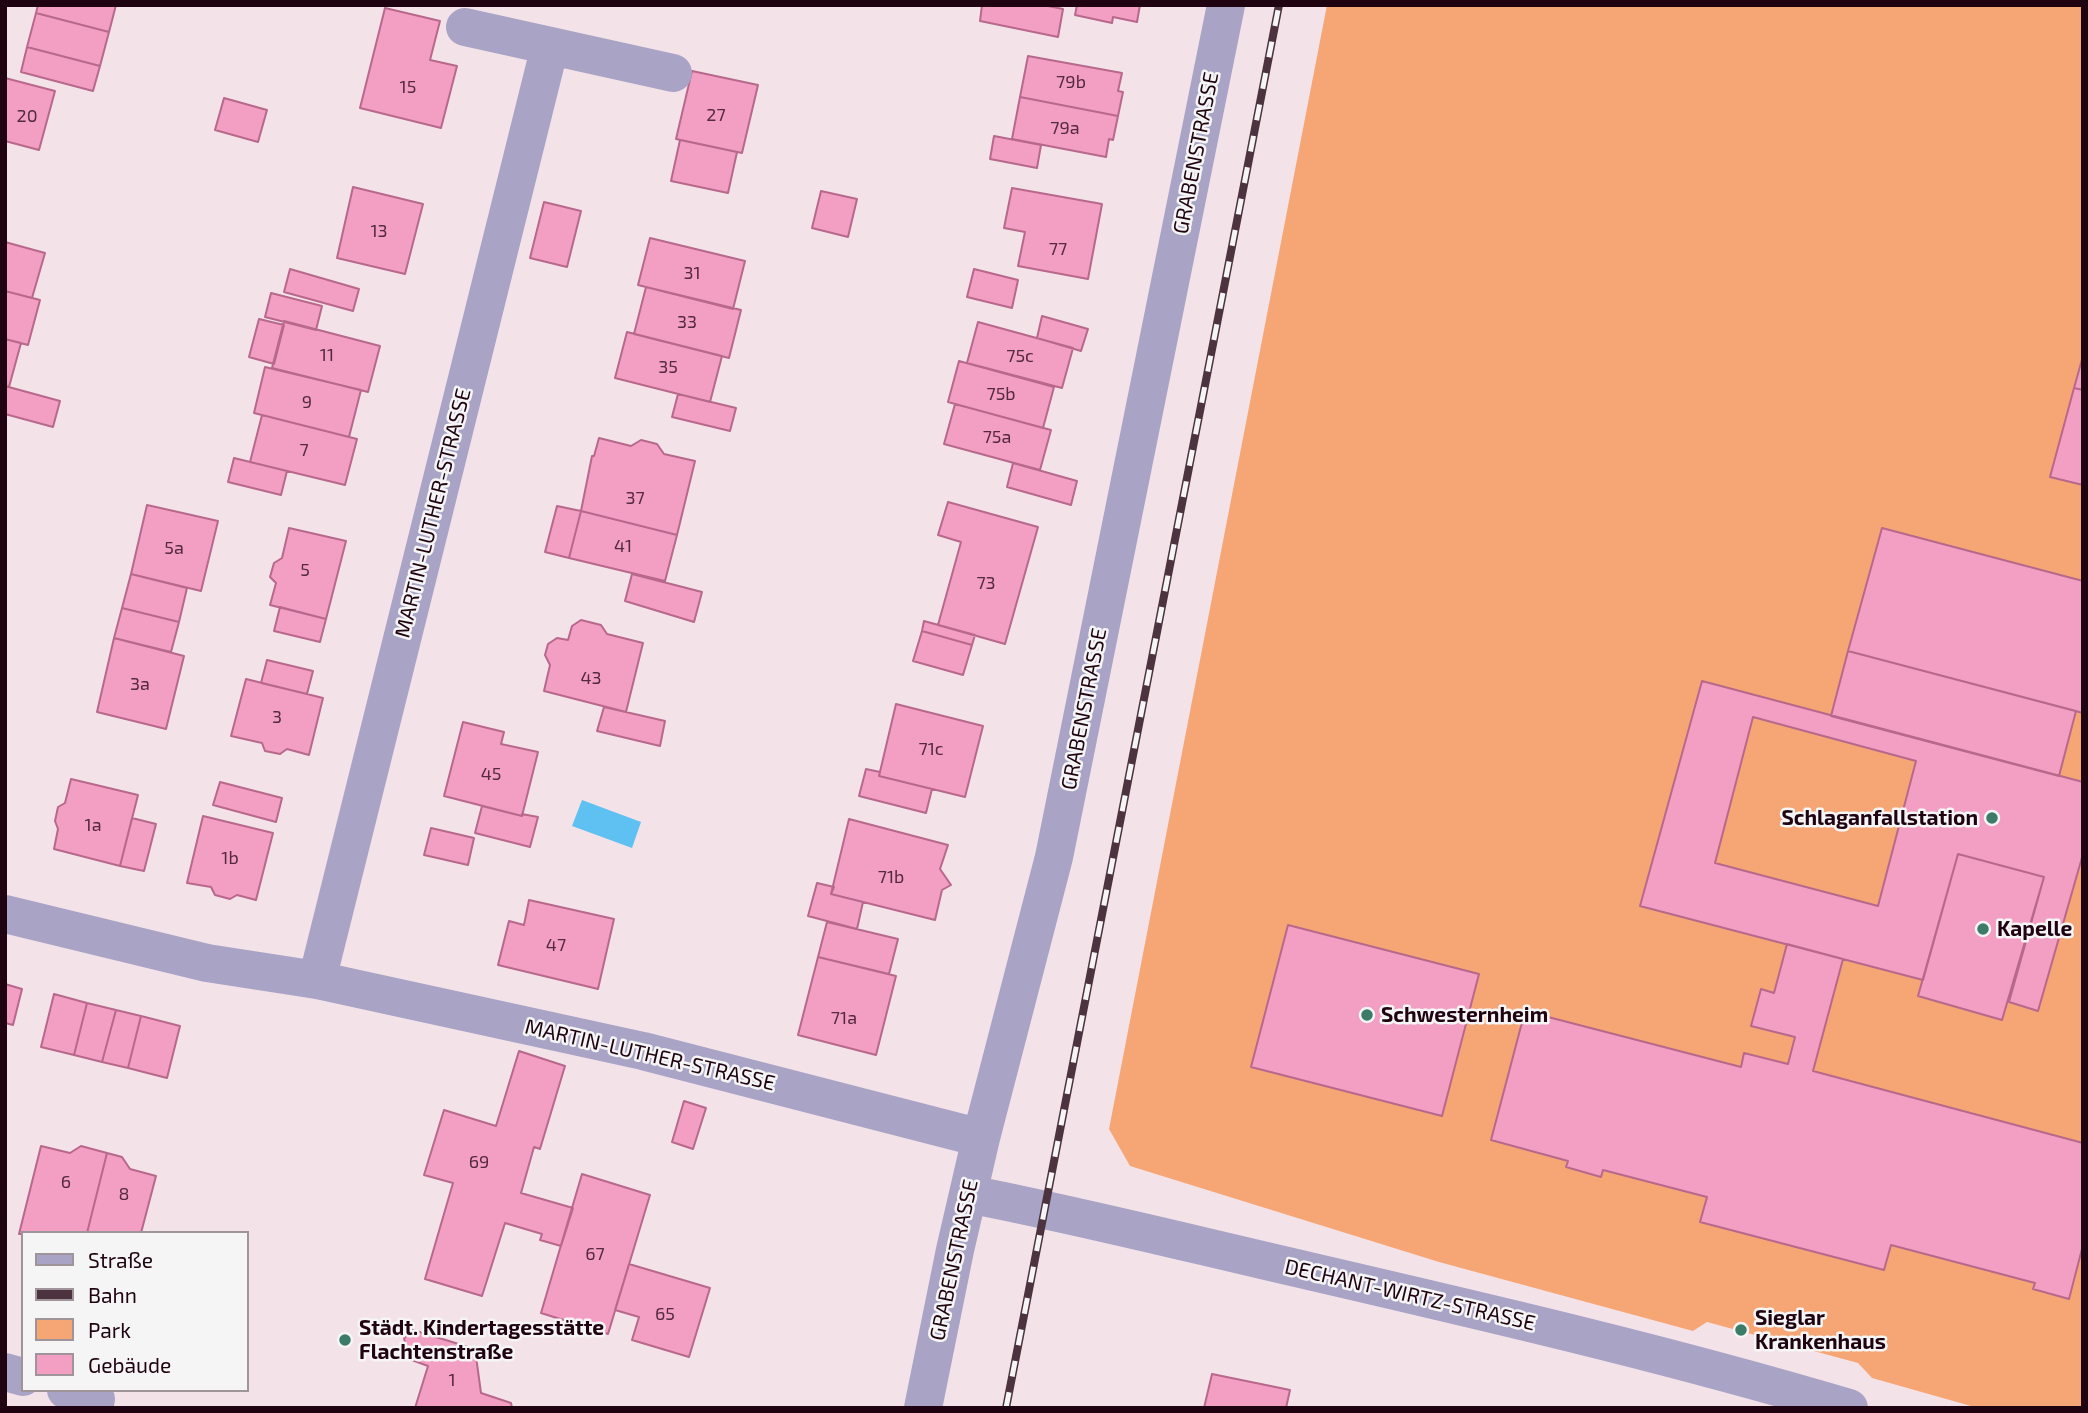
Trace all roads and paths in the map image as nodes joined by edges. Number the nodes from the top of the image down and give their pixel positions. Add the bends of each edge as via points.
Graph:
1 (1226, 5) edge
2 (465, 27) dead end
3 (550, 46) junction
4 (673, 73) dead end
5 (5, 914) edge
6 (317, 980) junction
7 (981, 1138) junction
8 (968, 1194) junction
9 (73, 1392) edge
10 (94, 1408) edge
11 (923, 1408) edge
12 (1849, 1408) edge

1 - 7 street, GRABENSTRASSE via 1054,857
2 - 3 street
3 - 4 street
3 - 6 street, MARTIN-LUTHER-STRASSE
5 - 6 street, MARTIN-LUTHER-STRASSE via 207,963
6 - 7 street, MARTIN-LUTHER-STRASSE via 643,1051
7 - 8 street, GRABENSTRASSE
8 - 11 street, GRABENSTRASSE
8 - 12 street, DECHANT-WIRTZ-STRASSE via 1729,1372
9 - 10 street via 96,1399

